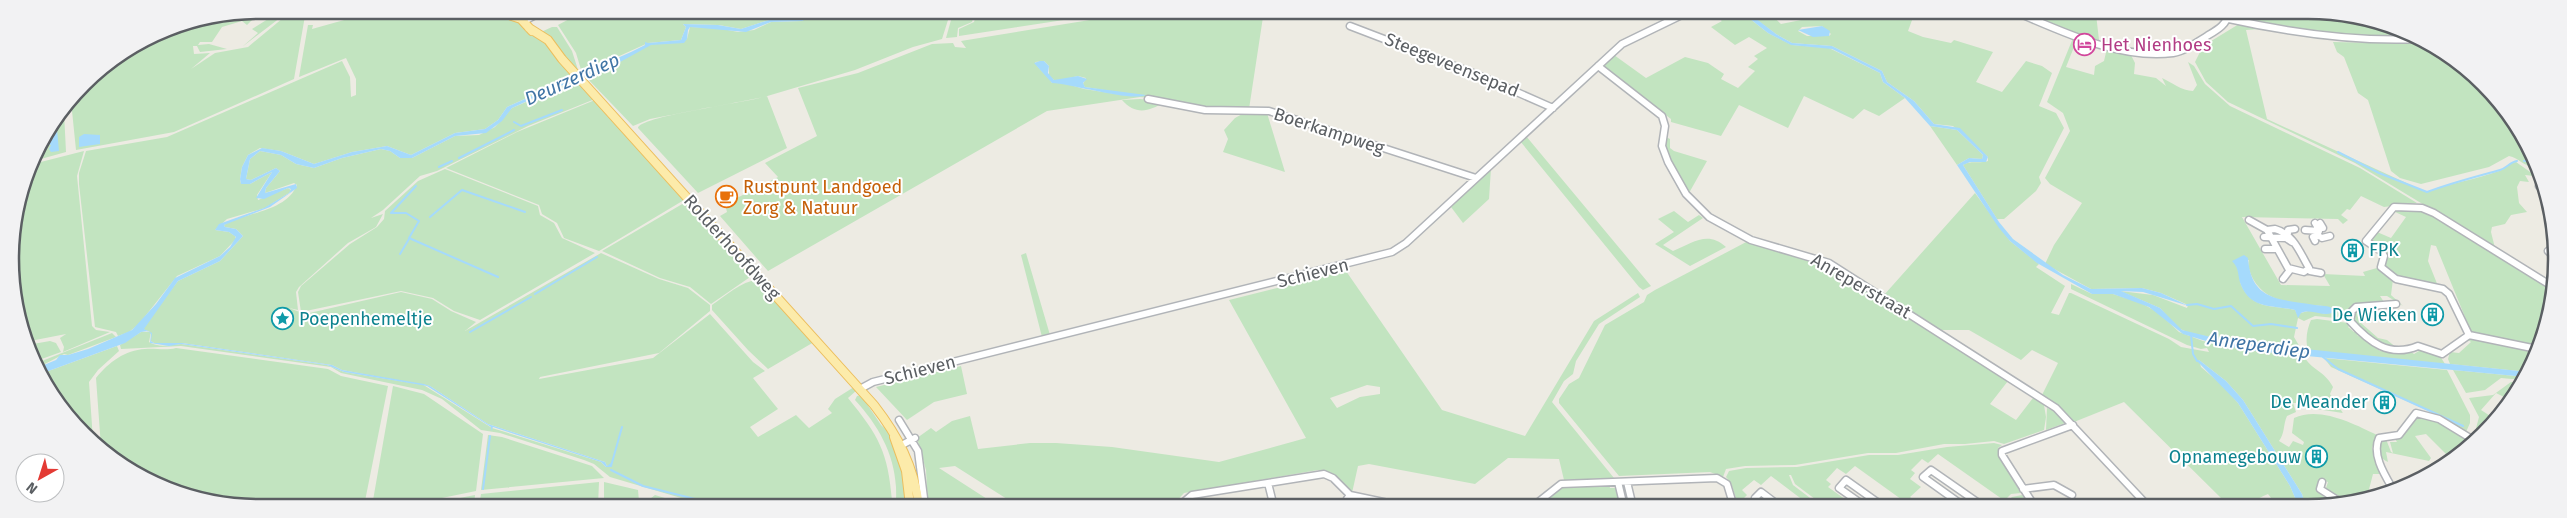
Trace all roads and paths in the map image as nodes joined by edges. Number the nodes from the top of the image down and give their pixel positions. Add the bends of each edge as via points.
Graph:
1 (519, 19) edge
2 (528, 19) edge
3 (1675, 19) edge
4 (2031, 19) edge
5 (2227, 19) edge
6 (2243, 19) edge
7 (524, 21) junction
8 (1350, 26) dead end
9 (2406, 40) edge
10 (1598, 66) junction
11 (1148, 99) dead end
12 (1553, 108) junction
13 (1476, 178) junction
14 (2249, 220) dead end
15 (2294, 229) dead end
16 (2267, 230) junction
17 (2305, 230) dead end
18 (2288, 233) junction
19 (2317, 233) joint
20 (2330, 236) dead end
21 (2267, 237) junction
22 (2293, 242) junction
23 (2265, 249) dead end
24 (2277, 250) junction
25 (2290, 270) junction
26 (2283, 279) dead end
27 (2547, 283) edge
28 (2396, 304) dead end
29 (2468, 335) junction
30 (2531, 349) edge
31 (860, 389) junction
32 (899, 420) dead end
33 (2073, 425) junction
34 (2469, 437) edge
35 (915, 438) junction
36 (900, 446) junction
37 (1618, 482) junction
38 (1627, 482) junction
39 (2322, 482) dead end
40 (1268, 483) junction
41 (2390, 484) edge
42 (2023, 489) junction
43 (1350, 495) junction
44 (2072, 495) dead end
45 (2334, 498) edge
46 (909, 499) edge
47 (918, 499) edge
48 (925, 499) edge
49 (1187, 499) edge
50 (1272, 499) edge
51 (1347, 499) edge
52 (1368, 499) edge
53 (1542, 499) edge
54 (1622, 499) edge
55 (1631, 499) edge
56 (1732, 499) edge
57 (1756, 499) edge
58 (1770, 499) edge
59 (1855, 499) edge
60 (1873, 499) edge
61 (1954, 499) edge
62 (1973, 499) edge
63 (2030, 499) edge
64 (2142, 499) edge

1 - 7 main road
2 - 7 street
3 - 10 street, Schieven via 1626,41
4 - 5 street via 2093,41 2164,54 2180,52 2222,27
6 - 9 street via 2290,33 2339,40
7 - 31 main road, Rolderhoofdweg via 529,28 548,39 576,75
8 - 12 street, Steegeveensepad via 1472,71
10 - 12 street, Schieven
10 - 33 street, Anreperstraat via 1662,116 1664,149 1679,182 1706,215 1765,243 1815,256 1829,263 2056,408
11 - 13 street, Boerkampweg via 1205,110 1269,111
12 - 13 street, Schieven
13 - 31 street, Schieven via 1406,243 1384,256 874,382
14 - 16 street
15 - 18 street
16 - 18 street via 2280,229
16 - 21 street
17 - 19 street
18 - 22 street
19 - 20 street
21 - 22 street via 2286,238
21 - 24 street
22 - 25 street via 2312,271
23 - 24 street
24 - 25 street
25 - 26 street
27 - 29 street via 2434,213 2410,206 2394,207 2366,241 2384,256 2381,268 2396,279 2443,289 2449,294
28 - 29 street via 2356,307 2350,321 2376,344 2395,351 2418,346 2442,354
29 - 30 street
31 - 36 main road, Rolderhoofdweg via 889,424
32 - 35 street
33 - 42 street via 2002,451
33 - 64 street, Anreperstraat
34 - 41 street via 2426,414 2416,413 2399,434 2379,438 2376,444 2380,468
35 - 36 street
35 - 48 street via 920,448
36 - 46 main road, Rolderhoofdweg
36 - 47 main road, Rolderhoofdweg via 917,484
37 - 38 street
37 - 53 street via 1561,484
37 - 54 street
38 - 55 street
38 - 56 street via 1717,478 1727,484
39 - 45 street via 2320,489
40 - 43 street via 1324,474 1333,478
40 - 49 street via 1192,495
40 - 50 street
42 - 44 street via 2054,485
42 - 63 street
43 - 51 street
43 - 52 street
57 - 58 street via 1761,492
59 - 60 street via 1840,488 1846,480
61 - 62 street via 1923,477 1931,470

